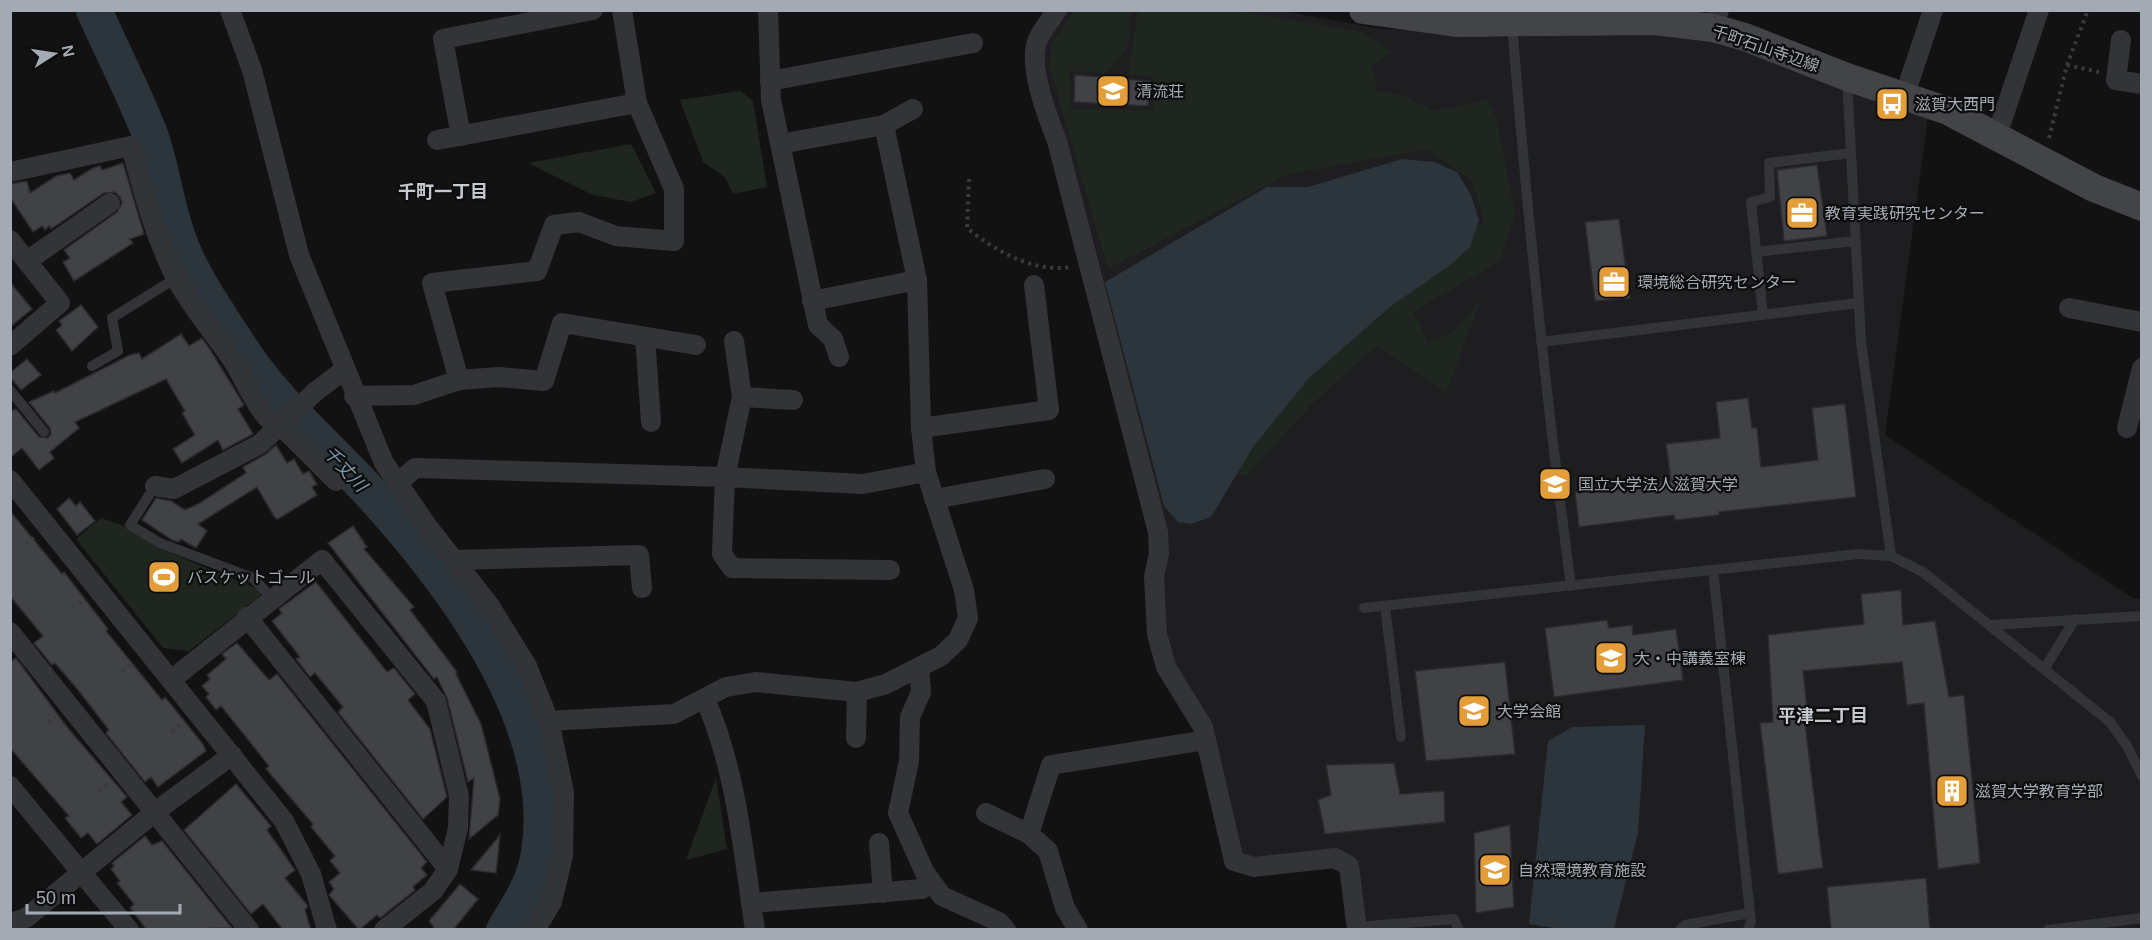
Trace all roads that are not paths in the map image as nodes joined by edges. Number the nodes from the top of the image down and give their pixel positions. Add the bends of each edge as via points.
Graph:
1 (230, 10) edge
2 (592, 10) edge
3 (622, 10) edge
4 (768, 10) edge
5 (1057, 10) edge
6 (1363, 10) edge
7 (1934, 10) edge
8 (2039, 10) edge
9 (518, 18) edge
10 (1716, 19) edge
11 (1512, 24) junction
12 (2121, 40) dead end
13 (974, 43) dead end
14 (1847, 78) junction
15 (771, 81) junction
16 (2142, 84) edge
17 (1904, 98) junction
18 (637, 103) junction
19 (913, 109) dead end
20 (884, 125) junction
21 (1997, 135) junction
22 (461, 136) junction
23 (437, 140) dead end
24 (780, 144) junction
25 (1851, 153) junction
26 (10, 172) edge
27 (110, 202) dead end
28 (2142, 207) edge
29 (1855, 241) junction
30 (16, 249) edge
31 (1756, 252) junction
32 (176, 278) junction
33 (917, 280) junction
34 (1034, 285) dead end
35 (813, 301) junction
36 (1858, 303) junction
37 (2069, 308) dead end
38 (1763, 315) junction
39 (2142, 322) edge
40 (645, 337) junction
41 (734, 341) dead end
42 (1541, 342) junction
43 (10, 345) edge
44 (696, 345) dead end
45 (839, 357) dead end
46 (92, 366) dead end
47 (2142, 368) edge
48 (344, 370) junction
49 (459, 380) junction
50 (10, 390) edge
51 (354, 396) junction
52 (742, 397) junction
53 (793, 400) dead end
54 (651, 422) dead end
55 (278, 426) junction
56 (921, 428) junction
57 (2127, 428) dead end
58 (44, 432) dead end
59 (926, 472) junction
60 (725, 477) junction
61 (1045, 479) dead end
62 (336, 481) dead end
63 (11, 482) edge
64 (397, 484) junction
65 (155, 486) joint
66 (934, 499) junction
67 (1891, 556) junction
68 (454, 560) junction
69 (890, 570) dead end
70 (1713, 570) junction
71 (1571, 586) junction
72 (642, 588) dead end
73 (272, 598) junction
74 (1385, 606) junction
75 (1364, 608) dead end
76 (2142, 616) edge
77 (247, 617) junction
78 (2075, 619) junction
79 (1990, 625) junction
80 (10, 632) edge
81 (919, 667) junction
82 (2045, 668) junction
83 (171, 680) junction
84 (857, 692) junction
85 (705, 699) junction
86 (549, 721) junction
87 (1401, 737) dead end
88 (856, 738) dead end
89 (1206, 741) junction
90 (232, 755) junction
91 (2142, 776) edge
92 (10, 786) edge
93 (155, 812) junction
94 (986, 813) dead end
95 (1029, 834) junction
96 (879, 843) dead end
97 (448, 869) junction
98 (84, 872) junction
99 (922, 889) dead end
100 (883, 893) junction
101 (751, 903) junction
102 (2142, 918) edge
103 (10, 923) edge
104 (1752, 924) edge
105 (1357, 928) edge
106 (129, 930) edge
107 (249, 930) edge
108 (327, 930) edge
109 (384, 930) edge
110 (535, 930) edge
111 (755, 930) edge
112 (1006, 930) edge
113 (1078, 930) edge
114 (1459, 930) edge
115 (1680, 930) edge
116 (2048, 930) edge

1 - 48 street via 252,70 299,255
2 - 9 street
3 - 18 street
4 - 15 street
5 - 89 street via 1038,40 1036,69 1043,104 1158,532 1154,578 1157,634 1166,667 1203,727
6 - 11 main road, 千町石山寺辺線 via 1456,23
7 - 17 street
8 - 21 street
9 - 22 street via 442,39
10 - 11 main road, 千町石山寺辺線
10 - 14 main road, 千町石山寺辺線 via 1745,37
11 - 42 lane
12 - 16 street via 2116,80
13 - 15 street
14 - 17 main road, 千町石山寺辺線
14 - 25 lane
15 - 24 street
17 - 21 main road, 千町石山寺辺線 via 1948,111
18 - 22 street
18 - 49 street via 674,189 674,241 616,236 579,222 554,225 537,271 432,283
19 - 20 street
20 - 24 street
20 - 33 street
21 - 28 main road, 千町石山寺辺線 via 2094,188
22 - 23 street
24 - 35 street
25 - 29 lane
25 - 31 lane via 1769,163 1770,197 1751,202
26 - 32 street via 131,146 147,208
27 - 30 street
29 - 31 lane
29 - 36 lane
30 - 43 street via 60,303
31 - 38 lane
32 - 46 lane via 112,318 118,351
32 - 55 street via 263,411
33 - 35 street
33 - 56 street
34 - 56 street via 1049,410
35 - 45 street via 818,326 832,339
36 - 38 lane
36 - 67 lane
37 - 39 street
38 - 42 lane
40 - 44 street
40 - 49 street via 562,323 544,381 499,377
40 - 54 street
41 - 52 street
42 - 71 lane
47 - 57 street
48 - 51 street
48 - 55 street
49 - 51 street via 414,395
50 - 58 lane
51 - 64 street
52 - 53 street
52 - 60 street
55 - 62 street
55 - 65 street via 260,444 174,489
56 - 59 street
59 - 60 street via 863,484
59 - 66 street
60 - 64 street via 414,468
60 - 69 street via 723,554 732,568
61 - 66 street
63 - 83 street
64 - 68 street
65 - 73 lane via 130,525 160,543 253,578
66 - 81 street via 964,590 968,618 958,640 941,656
67 - 70 lane via 1858,554
67 - 79 lane via 1923,572
68 - 72 street via 639,555
68 - 86 street via 490,606 527,666
70 - 71 lane
70 - 104 lane
71 - 74 lane
73 - 77 street
73 - 97 street via 322,560 436,701 459,796 458,828
74 - 75 lane
74 - 87 lane
76 - 78 lane
77 - 83 street
77 - 97 street
78 - 79 lane
78 - 82 lane
79 - 82 lane
80 - 93 street
81 - 84 street via 886,684
81 - 112 street via 921,692 910,717 909,761 898,813 925,873 942,896 999,922
82 - 91 lane via 2110,722
83 - 90 street
84 - 85 street via 756,682 726,687
84 - 88 street
85 - 86 street via 674,714
85 - 101 street via 720,733 732,779
86 - 110 street via 564,792 563,856 552,902
89 - 95 street via 1051,765
89 - 105 street via 1234,861 1254,867 1335,858 1349,866
90 - 93 street
90 - 108 street via 291,833 318,893
92 - 98 street
93 - 98 street
93 - 107 street
94 - 95 street
95 - 113 street via 1048,851 1065,908
96 - 100 street
97 - 109 street via 434,891
98 - 103 street via 26,918
98 - 106 street
99 - 100 street
100 - 101 street
101 - 111 street
102 - 116 lane
104 - 115 lane via 1686,925
105 - 114 lane via 1454,919

